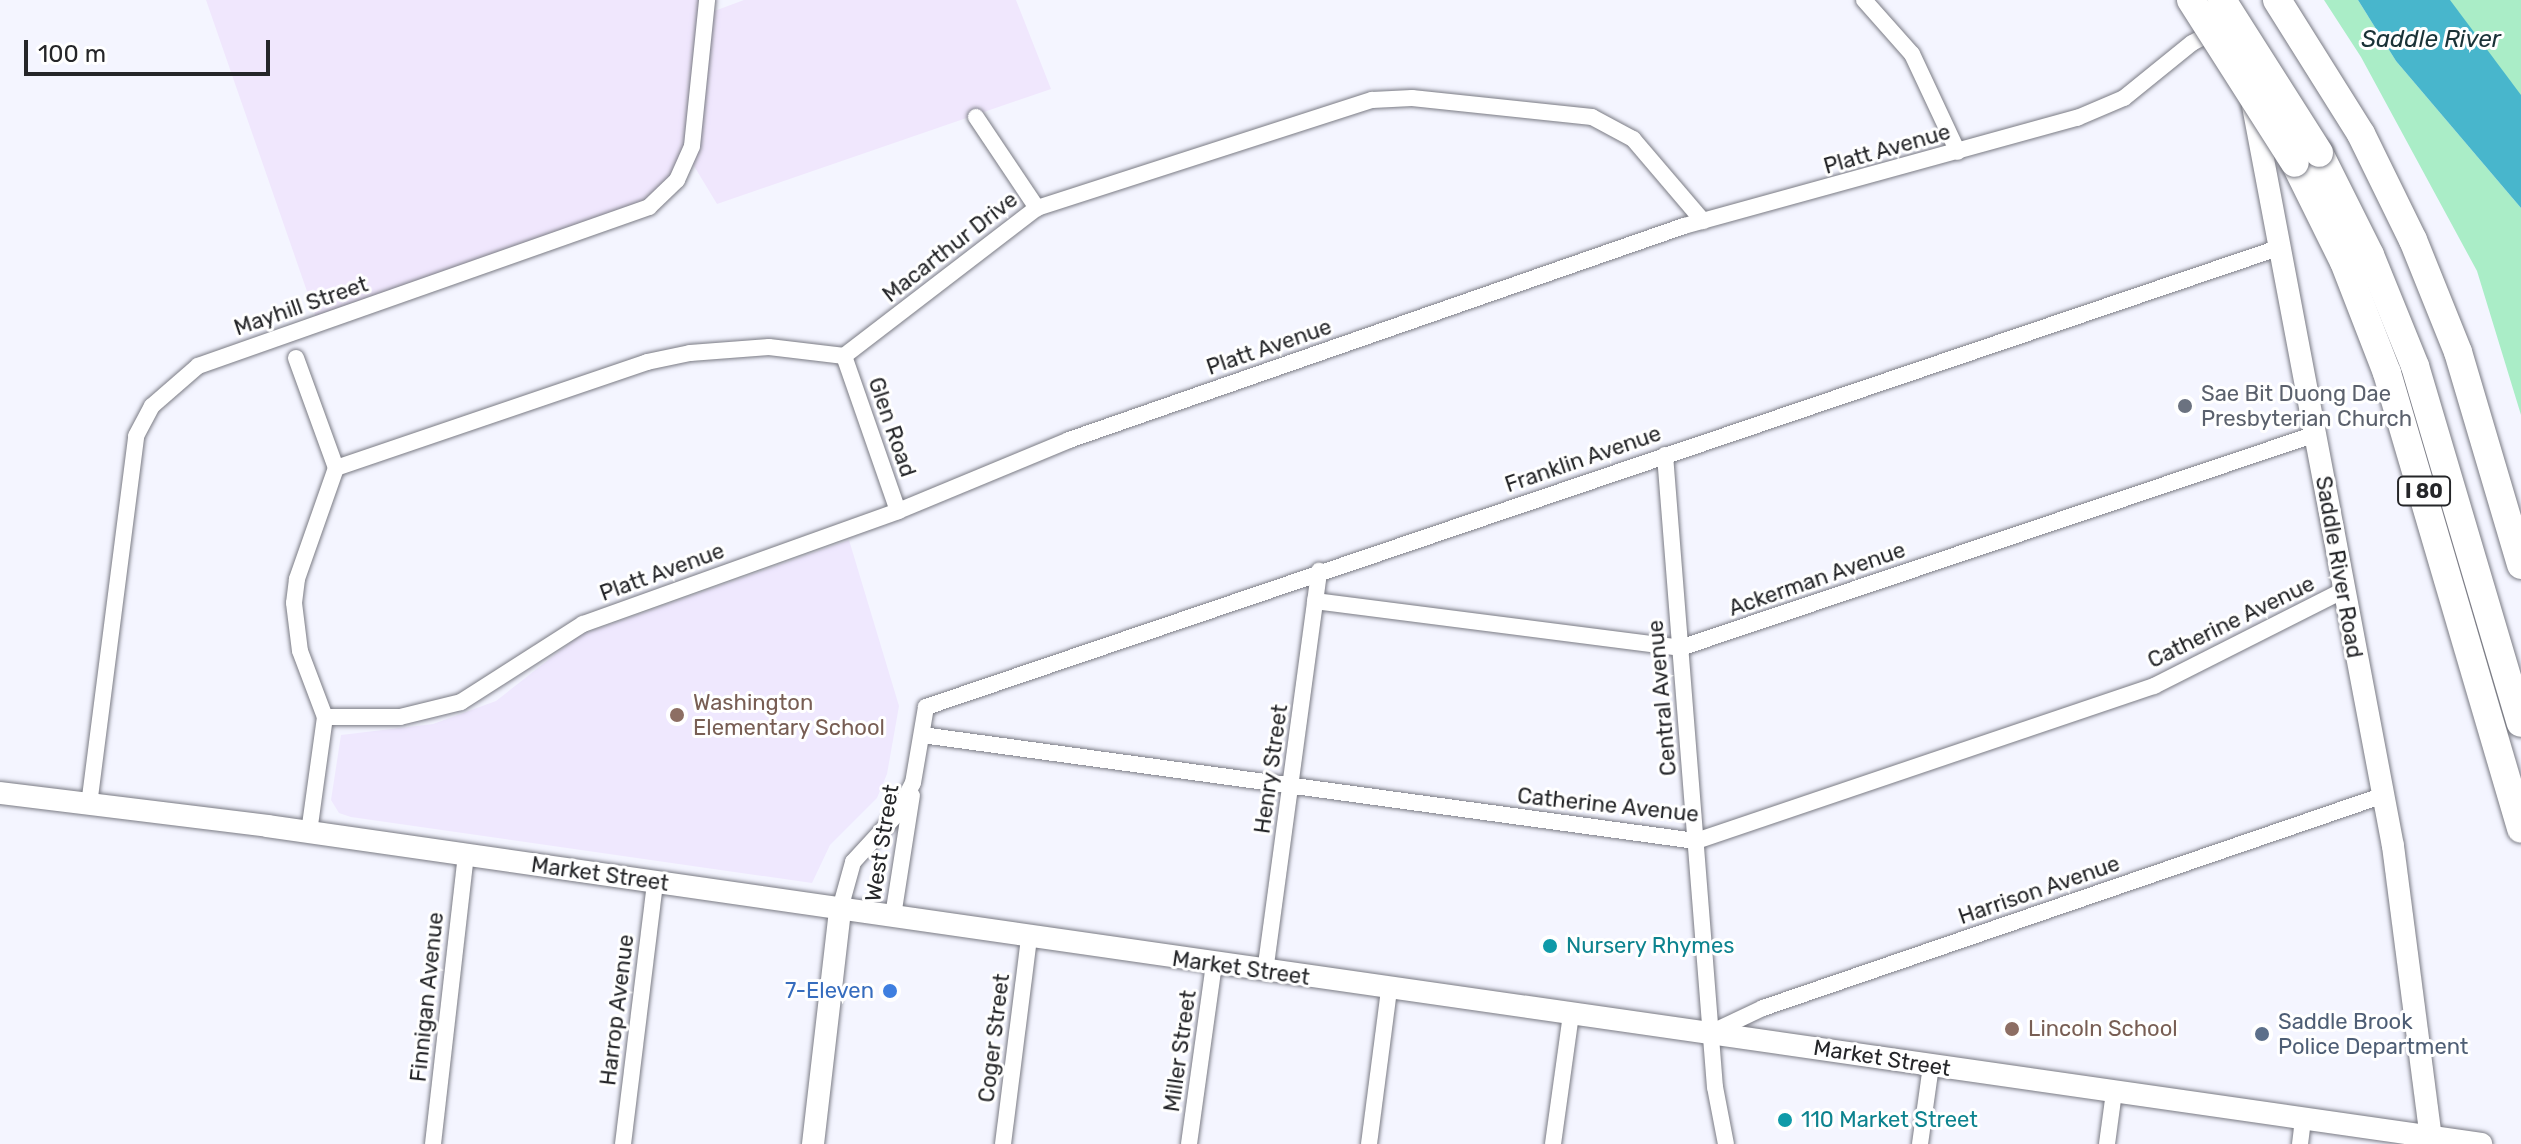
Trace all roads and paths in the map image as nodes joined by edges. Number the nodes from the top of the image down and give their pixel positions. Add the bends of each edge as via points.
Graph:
1 (707, 0) edge
2 (1864, 0) edge
3 (2191, 0) edge
4 (2277, 0) edge
5 (2227, 7) edge
6 (976, 117) dead end
7 (1958, 152) junction
8 (2307, 158) junction
9 (1037, 208) junction
10 (1703, 221) junction
11 (2281, 247) junction
12 (844, 356) junction
13 (296, 358) dead end
14 (2316, 434) junction
15 (1665, 455) junction
16 (336, 468) junction
17 (898, 511) junction
18 (2521, 565) edge
19 (1319, 571) junction
20 (2342, 591) junction
21 (1315, 601) junction
22 (1680, 648) junction
23 (325, 717) junction
24 (2521, 723) edge
25 (922, 735) junction
26 (915, 776) junction
27 (1291, 786) junction
28 (0, 793) edge
29 (2384, 795) junction
30 (89, 805) junction
31 (2521, 829) edge
32 (309, 832) junction
33 (1696, 841) junction
34 (466, 856) junction
35 (655, 882) junction
36 (840, 909) junction
37 (893, 916) junction
38 (1029, 938) junction
39 (1214, 964) junction
40 (1265, 972) junction
41 (1389, 989) junction
42 (1571, 1014) junction
43 (1710, 1033) junction
44 (1931, 1066) junction
45 (2114, 1092) junction
46 (2303, 1119) junction
47 (2431, 1137) junction
48 (433, 1144) edge
49 (623, 1144) edge
50 (813, 1144) edge
51 (1003, 1144) edge
52 (1189, 1144) edge
53 (1369, 1144) edge
54 (1553, 1144) edge
55 (1726, 1144) edge
56 (1920, 1144) edge
57 (2107, 1144) edge
58 (2300, 1144) edge
59 (2481, 1144) edge

1 - 30 street, Mayhill Street via 692,146 677,180 649,207 198,366 152,406 136,436
2 - 7 street via 1912,54
3 - 8 highway, I 80, bridge
4 - 18 highway via 2361,134 2413,240 2458,352
5 - 7 street, Platt Avenue via 2124,98 2077,118
5 - 8 highway, I 80, bridge
5 - 11 main road, Saddle River Road
6 - 9 street
7 - 10 street, Platt Avenue
8 - 24 highway, I 80 via 2370,255 2415,366
8 - 31 highway, I 80 via 2387,373
9 - 10 street, Macarthur Drive via 1342,105 1412,98 1592,117 1633,139
9 - 12 street, Macarthur Drive
10 - 17 street, Platt Avenue via 1069,440
11 - 14 main road, Saddle River Road
11 - 15 street, Franklin Avenue
12 - 16 street via 769,347 676,356
12 - 17 street, Glen Road
13 - 16 street
14 - 20 main road, Saddle River Road
14 - 22 street, Ackerman Avenue
15 - 19 street, Franklin Avenue
15 - 22 street, Central Avenue
16 - 23 street via 297,579 294,603 300,651
17 - 23 street, Platt Avenue via 583,624 461,702 400,717
19 - 21 street, Henry Street
19 - 25 street, Franklin Avenue via 926,707
20 - 29 main road, Saddle River Road
20 - 33 street, Catherine Avenue via 2154,686
21 - 22 street, Ackerman Avenue
21 - 27 street, Henry Street
22 - 33 street, Central Avenue
23 - 32 street
25 - 26 street, West Street
25 - 27 street, Catherine Avenue
26 - 36 street, West Street via 897,814 853,862
26 - 37 street, West Street
27 - 33 street, Catherine Avenue
27 - 40 street, Henry Street
28 - 30 main road, Market Street
29 - 43 street, Harrison Avenue via 1763,1008
29 - 47 main road, Saddle River Road
30 - 32 main road, Market Street
32 - 34 main road, Market Street
33 - 43 street, Central Avenue
34 - 35 main road, Market Street
34 - 48 street, Finnigan Avenue
35 - 36 main road, Market Street
35 - 49 street, Harrop Avenue
36 - 37 main road, Market Street
36 - 50 main road
37 - 38 main road, Market Street
38 - 39 main road, Market Street
38 - 51 street, Coger Street
39 - 40 main road, Market Street
39 - 52 street, Miller Street
40 - 41 main road, Market Street
41 - 42 main road, Market Street
41 - 53 street
42 - 43 main road, Market Street
42 - 54 street
43 - 44 main road, Market Street
43 - 55 street, Central Avenue
44 - 45 main road, Market Street
44 - 56 street
45 - 46 main road, Market Street
45 - 57 street
46 - 47 main road, Market Street
46 - 58 street
47 - 59 main road, Market Street

